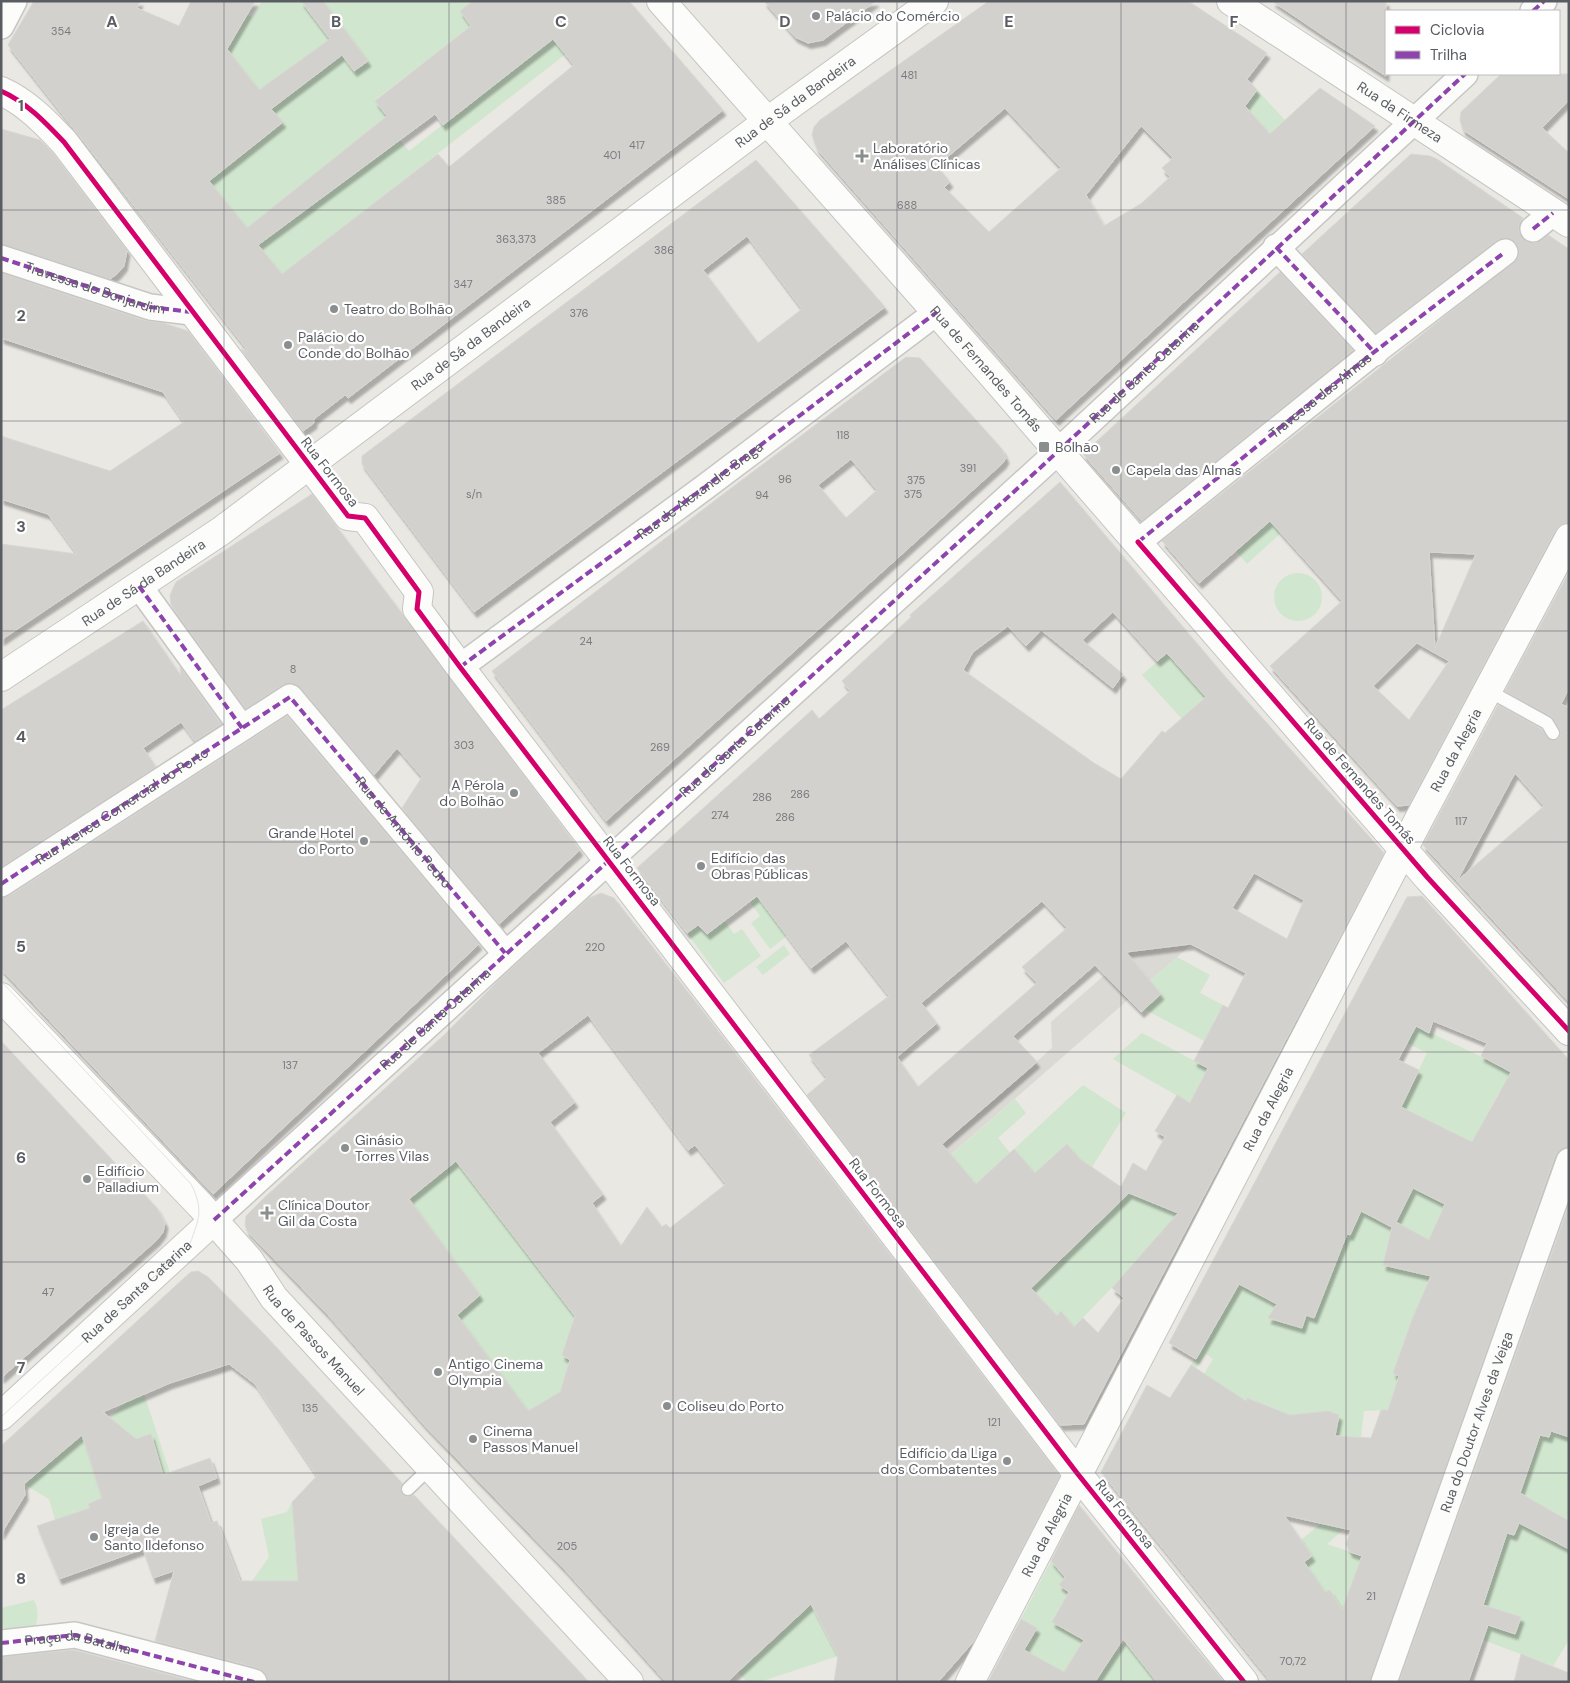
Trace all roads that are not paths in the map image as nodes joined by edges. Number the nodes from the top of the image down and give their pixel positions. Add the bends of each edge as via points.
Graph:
1 (14, 1) edge
2 (661, 1) edge
3 (934, 1) edge
4 (1231, 1) edge
5 (1544, 1) edge
6 (1534, 10) edge
7 (1, 26) edge
8 (1464, 75) edge
9 (1, 91) edge
10 (768, 121) junction
11 (1412, 122) junction
12 (1552, 222) edge
13 (1276, 247) junction
14 (1505, 252) dead end
15 (1, 258) edge
16 (191, 312) junction
17 (937, 312) junction
18 (1374, 352) junction
19 (1058, 452) junction
20 (311, 465) junction
21 (1569, 538) edge
22 (1138, 542) junction
23 (139, 586) junction
24 (460, 667) junction
25 (1, 677) edge
26 (1487, 690) junction
27 (1553, 725) dead end
28 (242, 728) junction
29 (1403, 850) junction
30 (609, 860) junction
31 (1, 884) edge
32 (505, 953) junction
33 (1, 997) edge
34 (1569, 1031) edge
35 (1569, 1161) edge
36 (214, 1220) junction
37 (1, 1416) edge
38 (431, 1466) junction
39 (1077, 1473) junction
40 (408, 1489) dead end
41 (1, 1643) edge
42 (254, 1682) edge
43 (629, 1682) edge
44 (970, 1682) edge
45 (1244, 1682) edge
46 (1384, 1682) edge

1 - 7 street
2 - 10 street, Rua de Fernandes Tomás
3 - 10 street, Rua de Sá da Bandeira
4 - 11 street, Rua da Firmeza
5 - 6 street
8 - 11 street, Rua de Santa Catarina
9 - 16 street, Rua Formosa via 42,118 64,142
10 - 17 street, Rua de Fernandes Tomás
10 - 20 street, Rua de Sá da Bandeira
11 - 12 street, Rua da Firmeza
11 - 13 street, Rua de Santa Catarina
13 - 18 street
13 - 19 street, Rua de Santa Catarina
14 - 18 street, Travessa das Almas
15 - 16 street, Travessa do Bonjardim via 150,307
16 - 20 street, Rua Formosa
17 - 19 street, Rua de Fernandes Tomás
17 - 24 street, Rua de Alexandre Braga via 698,493
18 - 22 street, Travessa das Almas
19 - 22 street, Rua de Fernandes Tomás
19 - 30 street, Rua de Santa Catarina
20 - 23 street, Rua de Sá da Bandeira
20 - 24 street, Rua Formosa via 348,516 365,518 419,592 418,610
21 - 26 street, Rua da Alegria
22 - 29 street, Rua de Fernandes Tomás
23 - 25 street, Rua de Sá da Bandeira
23 - 28 street
24 - 30 street, Rua Formosa
26 - 27 lane
26 - 29 street, Rua da Alegria
28 - 31 street, Rua Ateneu Comercial do Porto
28 - 32 street, Rua de António Pedro via 290,697
29 - 34 street, Rua de Fernandes Tomás
29 - 39 street, Rua da Alegria
30 - 32 street, Rua de Santa Catarina
30 - 39 street, Rua Formosa
32 - 36 street, Rua de Santa Catarina
33 - 36 street, Rua de Passos Manuel
35 - 46 street, Rua do Doutor Alves da Veiga
36 - 37 street, Rua de Santa Catarina
36 - 38 street, Rua de Passos Manuel via 249,1260 274,1298
38 - 40 lane
38 - 43 street, Rua de Passos Manuel
39 - 44 street, Rua da Alegria
39 - 45 street, Rua Formosa
41 - 42 street, Praça da Batalha via 75,1636

